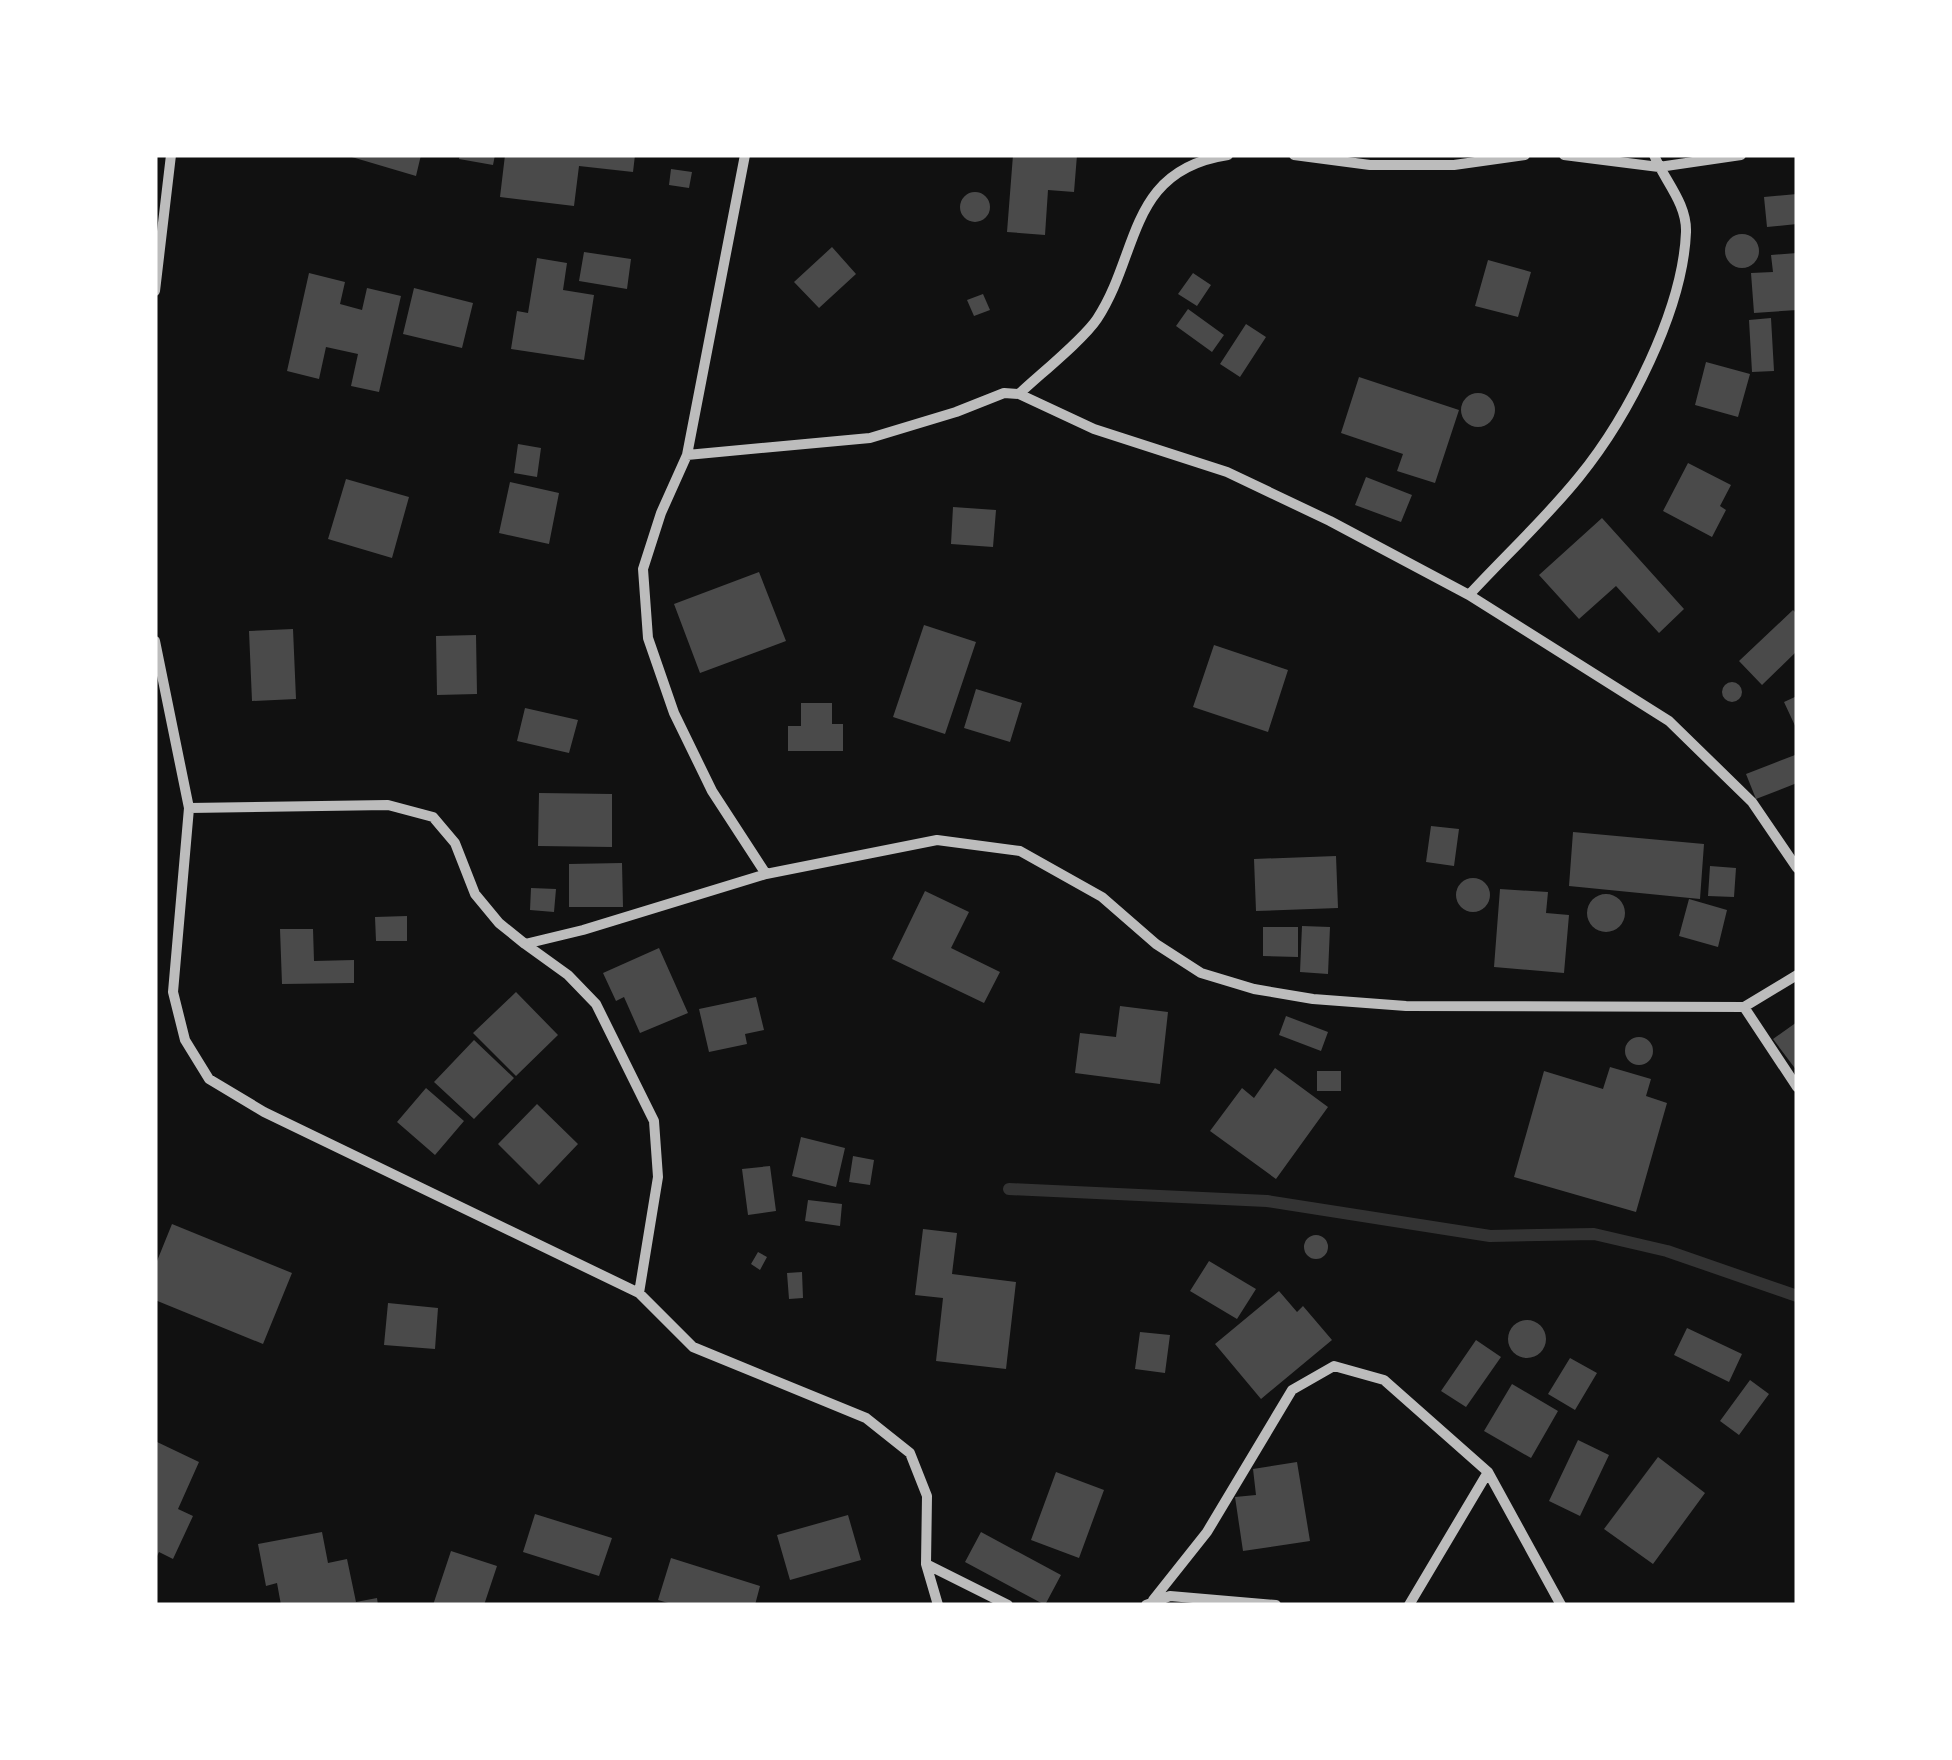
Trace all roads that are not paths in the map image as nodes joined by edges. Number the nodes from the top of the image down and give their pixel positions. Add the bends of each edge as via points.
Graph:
1 (171, 155) edge
2 (744, 155) edge
3 (1228, 155) edge
4 (1294, 155) edge
5 (1524, 155) edge
6 (1564, 155) edge
7 (1741, 155) edge
8 (1331, 158) edge
9 (1656, 161) edge
10 (155, 290) edge
11 (1019, 394) junction
12 (687, 456) junction
13 (1469, 595) junction
14 (155, 641) edge
15 (189, 808) junction
16 (1797, 868) edge
17 (766, 874) junction
18 (525, 944) junction
19 (1797, 975) edge
20 (1744, 1007) junction
21 (1797, 1086) edge
22 (640, 1293) junction
23 (1488, 1472) junction
24 (926, 1564) junction
25 (1150, 1603) edge
26 (938, 1605) edge
27 (1008, 1605) edge
28 (1276, 1605) edge
29 (1409, 1605) edge
30 (1561, 1605) edge

1 - 10 street
2 - 12 street
3 - 11 street via 1206,158 1168,181 1143,209 1096,320
4 - 8 street
5 - 8 street via 1454,165
6 - 9 street
7 - 9 street
9 - 13 street via 1676,193 1687,230 1672,308 1624,412 1580,476
11 - 12 street via 1004,393 870,438
11 - 13 street via 1094,429 1226,472
12 - 17 street via 644,569 648,638 712,791
13 - 16 street via 1670,721 1752,802
14 - 15 street
15 - 18 street via 388,805 433,817 455,843 474,894
15 - 22 street via 173,992 185,1040 209,1079 264,1112
17 - 18 street
17 - 20 street via 936,840 1020,850 1102,897 1201,973 1254,989 1406,1006
18 - 22 street via 596,1004 654,1121 658,1176
19 - 20 street
20 - 21 street
22 - 24 street via 692,1347 866,1418 910,1453 927,1496
23 - 25 street via 1384,1380 1334,1366 1292,1390 1207,1532
23 - 29 street
23 - 30 street
24 - 26 street
24 - 27 street
25 - 28 street via 1170,1596

